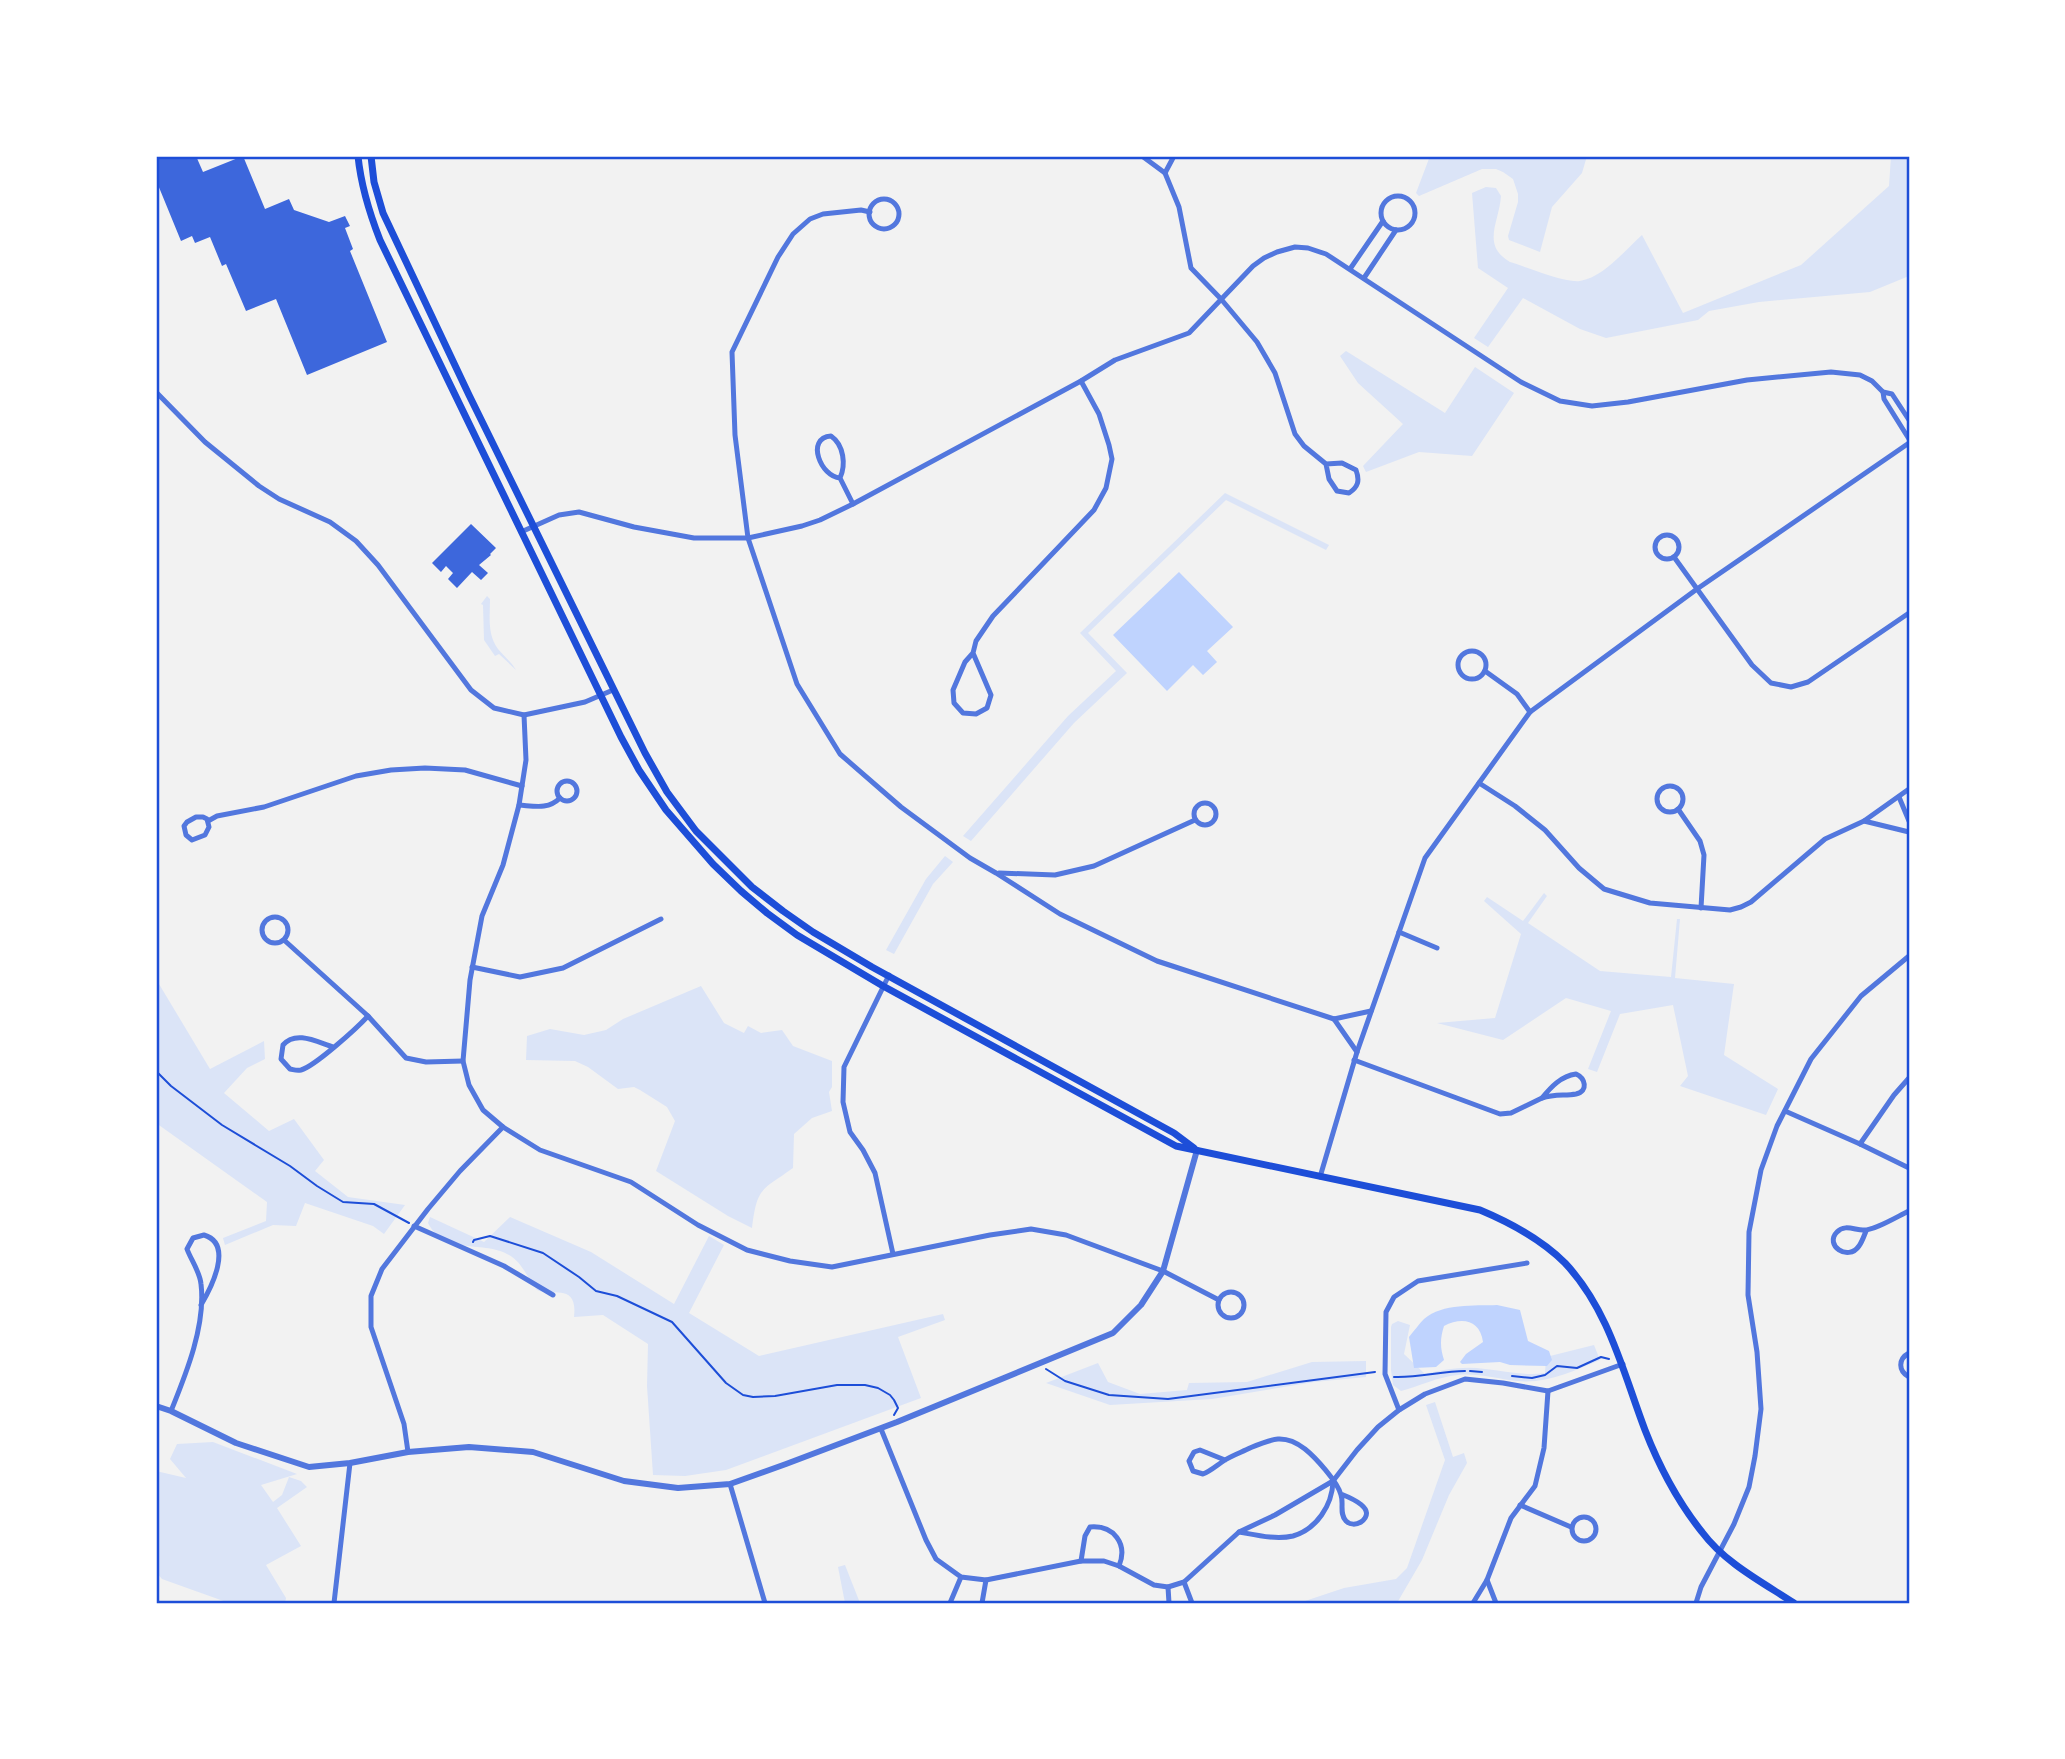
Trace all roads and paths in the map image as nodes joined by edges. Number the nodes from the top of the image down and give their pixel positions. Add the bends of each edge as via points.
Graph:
1 (358, 156) edge
2 (371, 156) edge
3 (1142, 156) edge
4 (1174, 156) edge
5 (1165, 173) junction
6 (870, 212) junction
7 (1383, 221) junction
8 (1396, 230) junction
9 (1350, 269) junction
10 (1364, 278) junction
11 (1221, 299) junction
12 (1081, 381) junction
13 (156, 392) edge
14 (1884, 392) junction
15 (1909, 420) edge
16 (1909, 441) edge
17 (1326, 464) junction
18 (840, 478) junction
19 (853, 504) junction
20 (534, 526) junction
21 (521, 532) junction
22 (748, 538) junction
23 (1674, 557) junction
24 (1697, 589) junction
25 (1909, 613) edge
26 (973, 653) junction
27 (1485, 671) junction
28 (613, 690) junction
29 (600, 695) junction
30 (1530, 712) junction
31 (524, 715) junction
32 (1479, 783) junction
33 (522, 786) junction
34 (1909, 789) edge
35 (1899, 797) junction
36 (560, 799) dead end
37 (519, 805) junction
38 (1678, 809) junction
39 (1195, 820) junction
40 (208, 821) junction
41 (1864, 821) junction
42 (1909, 821) edge
43 (1909, 832) edge
44 (996, 873) junction
45 (1702, 908) junction
46 (661, 919) dead end
47 (1399, 932) junction
48 (284, 940) junction
49 (1437, 948) dead end
50 (1909, 956) edge
51 (472, 967) junction
52 (889, 975) junction
53 (883, 986) junction
54 (1371, 1011) junction
55 (368, 1016) junction
56 (1334, 1018) junction
57 (333, 1047) junction
58 (1357, 1052) junction
59 (1354, 1060) junction
60 (463, 1061) junction
61 (156, 1071) edge
62 (1909, 1078) edge
63 (1542, 1098) junction
64 (1785, 1111) junction
65 (503, 1126) junction
66 (1860, 1144) junction
67 (1197, 1150) junction
68 (1909, 1168) edge
69 (1320, 1177) junction
70 (1909, 1211) edge
71 (414, 1226) junction
72 (1866, 1231) junction
73 (474, 1240) dead end
74 (893, 1254) junction
75 (1527, 1263) dead end
76 (1163, 1271) junction
77 (553, 1295) dead end
78 (1219, 1300) junction
79 (201, 1305) junction
80 (1909, 1353) edge
81 (1039, 1364) junction
82 (1623, 1364) junction
83 (1485, 1373) dead end
84 (1385, 1374) junction
85 (1505, 1376) dead end
86 (1909, 1377) edge
87 (1548, 1391) junction
88 (156, 1406) edge
89 (1399, 1410) junction
90 (171, 1411) junction
91 (897, 1422) junction
92 (881, 1429) junction
93 (408, 1452) junction
94 (1225, 1460) junction
95 (350, 1463) junction
96 (1334, 1481) junction
97 (730, 1484) junction
98 (1341, 1494) junction
99 (1520, 1505) junction
100 (1571, 1527) junction
101 (1239, 1532) junction
102 (1718, 1552) junction
103 (1081, 1561) junction
104 (1119, 1566) junction
105 (961, 1577) junction
106 (986, 1580) junction
107 (1486, 1580) junction
108 (1184, 1582) junction
109 (1168, 1587) junction
110 (334, 1603) edge
111 (765, 1603) edge
112 (950, 1603) edge
113 (982, 1603) edge
114 (1169, 1603) edge
115 (1192, 1603) edge
116 (1474, 1603) edge
117 (1496, 1603) edge
118 (1696, 1603) edge
119 (1794, 1603) edge

1 - 21 main road via 366,204 380,240
2 - 20 main road via 374,181 392,234
3 - 5 street
4 - 5 street
5 - 11 street via 1179,207 1191,268
6 - 6 street via 873,223 884,229 895,225 899,213 894,202 882,199
6 - 22 street via 823,214 793,234 732,352 735,435
7 - 8 street
7 - 8 street via 1384,203 1395,196 1407,198 1415,207 1415,219 1407,228
7 - 9 street
8 - 10 street
9 - 10 street
9 - 11 street via 1326,254 1295,247 1264,258
10 - 14 street via 1521,382 1560,401 1592,406 1747,380 1831,372 1860,375
11 - 12 street via 1189,333 1115,360
11 - 17 street via 1257,342 1275,373 1294,434
12 - 19 street
12 - 26 street via 1110,445 1107,488 1094,510 993,617
13 - 31 street via 205,442 259,486 330,522 356,541 477,697 494,708
14 - 15 street via 1892,394
14 - 16 street
16 - 24 street
17 - 17 street via 1337,492 1355,489 1356,471 1342,463
18 - 18 street via 844,459 838,442 824,437 816,447 822,466 832,478
18 - 19 street
19 - 22 street via 820,520
20 - 21 street
20 - 22 street via 579,512 694,538
20 - 28 main road
21 - 29 main road
22 - 44 street via 797,684 840,754 901,807
23 - 23 street via 1679,549 1676,539 1662,536 1655,543 1656,553 1664,559
23 - 24 street
24 - 25 street via 1752,665 1771,683 1791,687 1808,682
24 - 30 street
26 - 26 street via 952,696 957,709 969,715 987,708 991,695
27 - 27 street via 1481,654 1470,651 1460,657 1458,668 1465,677 1476,678
27 - 30 street via 1517,694
28 - 29 street
28 - 52 main road via 667,792 724,860 751,887 803,925
29 - 31 street
29 - 53 main road via 639,770 666,810 713,864 777,921
30 - 32 street
31 - 33 street
32 - 45 street via 1545,830 1604,889 1650,903
32 - 47 street via 1425,858
33 - 37 street
33 - 40 street via 465,770 391,770 356,776
34 - 35 street
35 - 41 street
35 - 42 street
36 - 37 street via 544,807
37 - 51 street via 503,865 482,916
38 - 38 street via 1683,798 1680,790 1669,785 1661,789 1657,796 1661,809
38 - 45 street via 1704,855
39 - 39 street via 1202,826 1211,824 1216,811 1210,804 1201,804 1194,810
39 - 44 street via 1094,866 1055,875
40 - 40 street via 203,817 191,820 184,826 186,835 192,840 200,838 208,831
41 - 43 street
41 - 45 street via 1825,839 1741,908
44 - 56 street via 1060,914 1157,961
46 - 51 street via 563,968 520,977
47 - 49 street
47 - 54 street
48 - 48 street via 288,934 284,921 278,917 265,921 265,940
48 - 55 street
50 - 64 street via 1861,996 1811,1059
51 - 60 street
52 - 53 street
52 - 67 main road
53 - 67 main road via 1176,1146
53 - 74 street via 844,1067 843,1102 850,1132 875,1173
54 - 56 street
54 - 58 street
55 - 57 street
55 - 60 street via 406,1058
56 - 58 street
57 - 57 street via 294,1037 283,1045 281,1059 290,1069 304,1069
58 - 59 street
59 - 63 street via 1500,1114
59 - 69 street
60 - 65 street via 469,1085 483,1110
61 - 71 path via 222,1125 343,1202 374,1204
62 - 66 street
63 - 63 street via 1578,1093 1584,1087 1583,1078 1566,1076
64 - 66 street
64 - 102 street via 1760,1170 1749,1232 1748,1295 1761,1409 1755,1456 1749,1487
65 - 71 street
65 - 74 street via 540,1150 631,1182 747,1250 832,1267
66 - 68 street
67 - 69 main road
67 - 76 street
69 - 82 main road via 1447,1202 1508,1222 1564,1263 1584,1287
70 - 72 street
71 - 77 street via 504,1266
71 - 93 street via 382,1269 371,1296 372,1327 404,1424
72 - 72 street via 1842,1228 1834,1244 1843,1252 1853,1252
73 - 91 path via 490,1236 543,1253 596,1291 672,1322 726,1383 743,1395 775,1396 865,1385 894,1400
74 - 76 street via 1031,1229 1066,1235
75 - 84 street via 1418,1281 1394,1297 1386,1312
76 - 78 street
76 - 81 street via 1141,1306 1114,1333
78 - 78 street via 1219,1311 1228,1318 1242,1311 1242,1300 1234,1293
79 - 79 street via 218,1266 215,1241 204,1235 193,1238 187,1249 201,1283
79 - 90 street via 191,1359
80 - 86 street via 1900,1366
81 - 84 path via 1065,1381 1109,1395 1168,1399
81 - 91 street
82 - 85 path via 1601,1357 1577,1368 1557,1366 1532,1378
82 - 87 street
82 - 102 main road via 1674,1492
83 - 84 path via 1461,1371 1416,1378
84 - 89 street
87 - 89 street via 1465,1379
87 - 99 street via 1539,1471 1535,1486
88 - 90 street
89 - 96 street via 1378,1427
90 - 95 street via 236,1443 309,1467
91 - 92 street
92 - 97 street
92 - 105 street via 936,1559
93 - 95 street
93 - 97 street via 469,1447 533,1452 624,1481 678,1488
94 - 94 street via 1199,1451 1189,1461 1193,1471 1203,1474
94 - 96 street via 1268,1440 1292,1440
95 - 110 street
96 - 98 street
96 - 101 street
96 - 101 street via 1332,1496 1309,1527 1283,1537
97 - 111 street
98 - 98 street via 1345,1521 1362,1521 1363,1505
99 - 100 street
99 - 107 street
100 - 100 street via 1575,1537 1585,1542 1596,1531 1588,1517 1577,1518
101 - 108 street
102 - 118 street
102 - 119 main road
103 - 104 street
103 - 104 street via 1085,1536 1090,1528 1101,1526 1121,1544
103 - 106 street
104 - 109 street via 1154,1585
105 - 106 street
105 - 112 street
106 - 113 street
107 - 116 street
107 - 117 street
108 - 109 street
108 - 115 street
109 - 114 street

